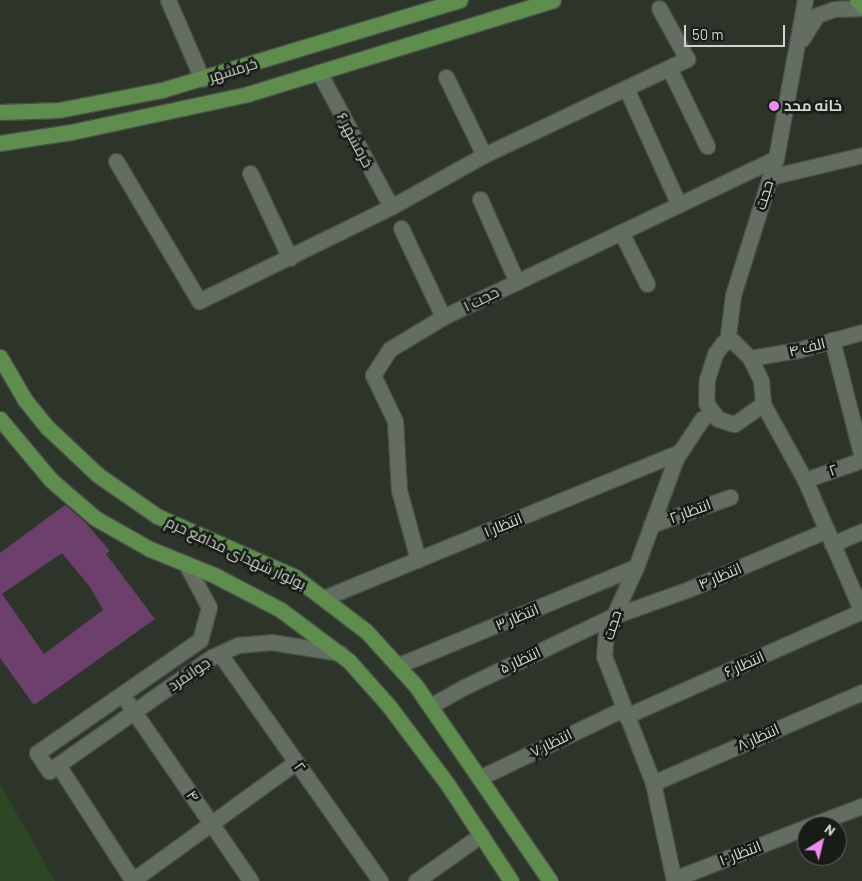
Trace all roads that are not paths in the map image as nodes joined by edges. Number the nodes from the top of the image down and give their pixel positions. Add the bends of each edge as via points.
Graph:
1 (168, 0) edge
2 (460, 0) edge
3 (553, 0) edge
4 (805, 0) edge
5 (857, 0) edge
6 (505, 7) edge
7 (862, 7) edge
8 (659, 8) dead end
9 (796, 46) junction
10 (669, 68) junction
11 (319, 72) junction
12 (446, 77) dead end
13 (202, 79) junction
14 (626, 88) junction
15 (0, 112) edge
16 (0, 142) edge
17 (707, 146) dead end
18 (484, 155) junction
19 (862, 155) edge
20 (776, 158) junction
21 (116, 161) dead end
22 (250, 173) dead end
23 (770, 177) junction
24 (480, 199) dead end
25 (679, 204) junction
26 (391, 207) junction
27 (401, 228) dead end
28 (621, 232) junction
29 (290, 258) junction
30 (517, 282) junction
31 (647, 284) dead end
32 (443, 318) junction
33 (862, 332) edge
34 (832, 340) junction
35 (727, 342) junction
36 (0, 357) edge
37 (750, 358) junction
38 (763, 404) junction
39 (713, 412) junction
40 (0, 420) edge
41 (680, 452) junction
42 (862, 459) edge
43 (805, 480) junction
44 (730, 497) dead end
45 (651, 525) junction
46 (862, 531) edge
47 (830, 537) junction
48 (418, 560) junction
49 (186, 564) junction
50 (636, 568) junction
51 (326, 597) junction
52 (862, 612) edge
53 (611, 617) junction
54 (340, 653) junction
55 (220, 654) junction
56 (399, 665) junction
57 (862, 692) edge
58 (123, 695) junction
59 (430, 706) junction
60 (134, 711) junction
61 (624, 712) junction
62 (296, 762) junction
63 (58, 765) junction
64 (479, 778) junction
65 (653, 783) junction
66 (862, 806) edge
67 (835, 816) edge
68 (211, 823) junction
69 (797, 830) edge
70 (481, 835) junction
71 (133, 880) edge
72 (674, 880) edge
73 (251, 881) edge
74 (380, 881) edge
75 (416, 881) edge
76 (511, 881) edge
77 (550, 881) edge

1 - 13 street
2 - 13 main road, خرمشهر
3 - 6 main road
4 - 9 street, حجت
5 - 7 main road
6 - 11 main road
7 - 9 street via 834,9 818,15
8 - 10 street via 688,59
9 - 20 street, حجت
10 - 14 street
10 - 17 street
11 - 16 main road via 248,94 71,132
11 - 26 street, خرمشهر ۶
12 - 18 street
13 - 15 main road, خرمشهر via 60,110
14 - 18 street
14 - 25 street
18 - 26 street
19 - 23 street
20 - 23 street, حجت
20 - 25 street, حجت ۱
21 - 29 street via 199,301
22 - 29 street
23 - 35 street, حجت via 734,295
24 - 30 street
25 - 28 street, حجت ۱
26 - 29 street
27 - 32 street
28 - 30 street, حجت ۱
28 - 31 street
30 - 32 street, حجت ۱
32 - 48 street, حجت ۱ via 390,349 373,375 395,421 399,490
33 - 34 street, ۴ الف
34 - 37 street, ۴ الف
34 - 42 street
35 - 37 street via 733,341
35 - 39 street via 714,354 707,379 706,403
36 - 51 main road, بولوار شهدای مدافع حرم via 25,400 46,426 98,475 157,516 270,565
37 - 38 street via 760,381
38 - 39 street via 734,424 718,419
38 - 43 street
39 - 41 street, حجت via 702,419
40 - 49 main road, بولوار شهدای مدافع حرم via 51,480 95,518 150,549
41 - 45 street, حجت
41 - 48 street, انتظار ۱
42 - 43 street, ۲
43 - 47 street
44 - 45 street, انتظار ۲
45 - 50 street, حجت
46 - 47 street
47 - 52 street
47 - 53 street, انتظار ۴
48 - 51 street, انتظار ۱
49 - 54 main road, بولوار شهدای مدافع حرم via 281,610
49 - 58 street, جوانمرد via 209,607 200,640
50 - 53 street, حجت
50 - 56 street, انتظار ۳
51 - 56 main road, بولوار شهدای مدافع حرم
52 - 61 street, انتظار ۶
53 - 59 street, انتظار ۵
53 - 61 street, حجت via 604,656
54 - 55 street, جوانمرد via 271,642 238,645
54 - 70 main road, بولوار شهدای مدافع حرم via 389,706
55 - 60 street, جوانمرد
55 - 62 street, ۲
56 - 59 main road, بولوار شهدای مدافع حرم
57 - 65 street, انتظار ۸
58 - 60 street, ۴
58 - 63 street, جوانمرد via 38,753 49,771
59 - 64 main road, بولوار شهدای مدافع حرم
60 - 63 street, جوانمرد
60 - 68 street, ۴
61 - 64 street, انتظار ۷
61 - 65 street, حجت
62 - 68 street
62 - 74 street, ۲
63 - 71 street
64 - 77 main road, بولوار شهدای مدافع حرم
65 - 72 street, حجت
66 - 67 street, انتظار ۱۰
68 - 71 street
68 - 73 street, ۴
69 - 72 street, انتظار ۱۰
70 - 75 street
70 - 76 main road, بولوار شهدای مدافع حرم

